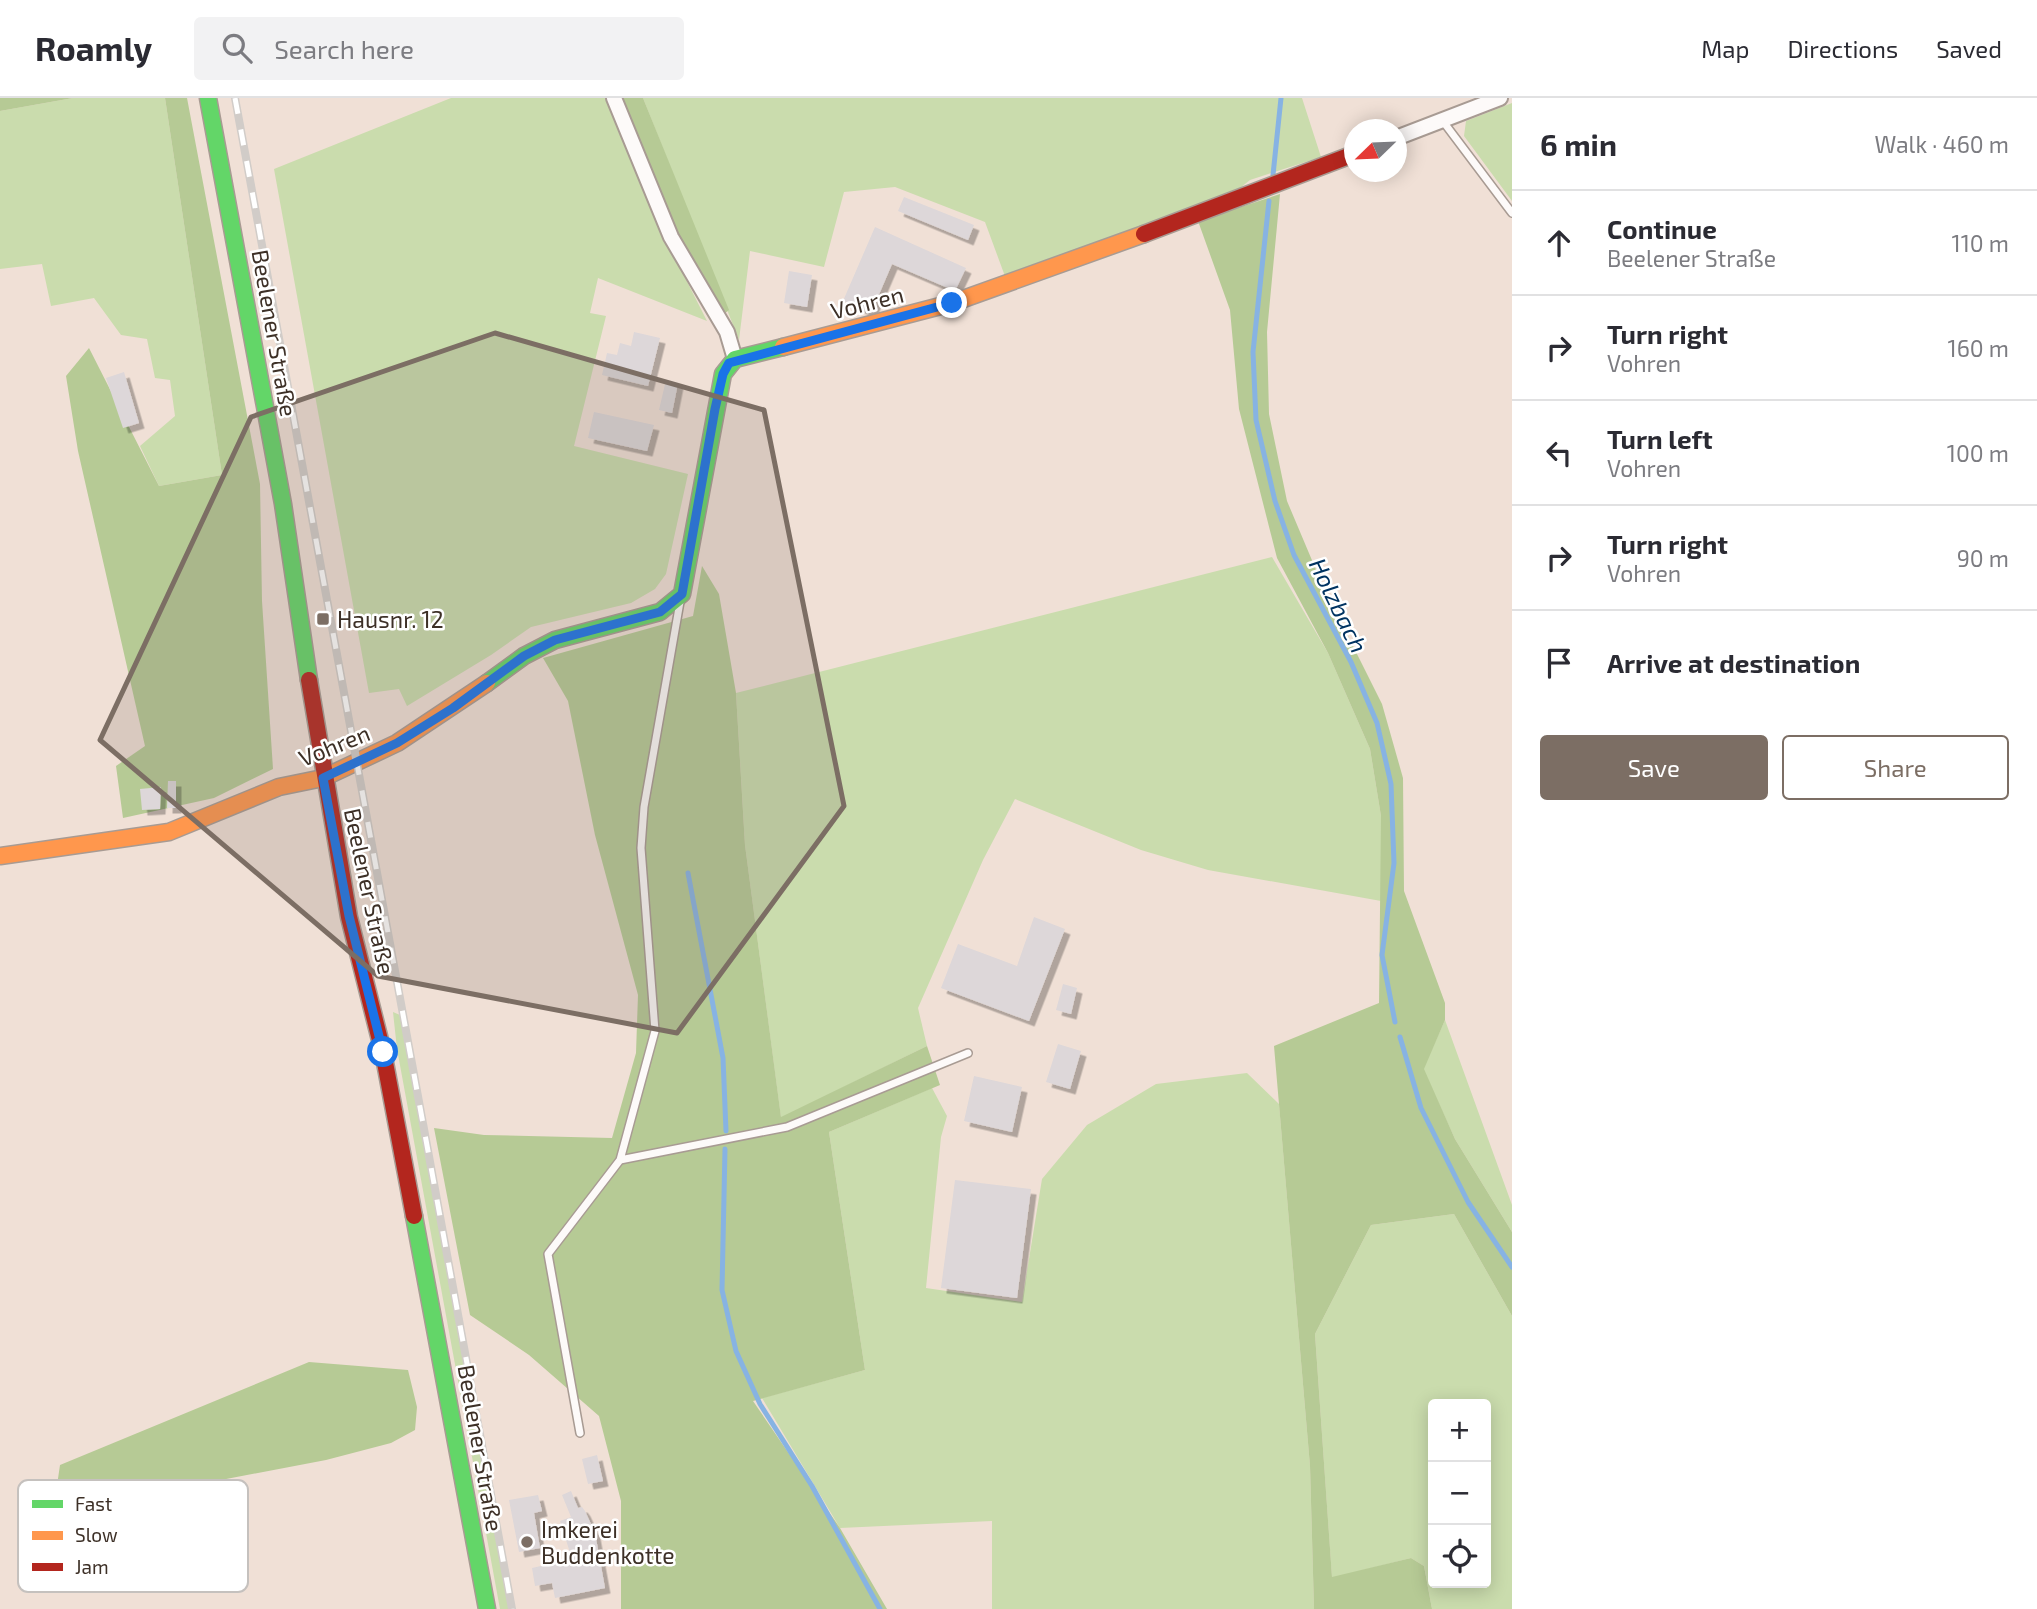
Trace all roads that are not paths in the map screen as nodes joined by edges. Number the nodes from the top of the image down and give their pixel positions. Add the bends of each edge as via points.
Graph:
1 (208, 98) edge
2 (614, 98) edge
3 (1500, 98) edge
4 (1442, 120) junction
5 (1407, 134) edge
6 (1344, 157) edge
7 (1512, 213) edge
8 (735, 359) junction
9 (682, 594) junction
10 (660, 612) junction
11 (675, 631) junction
12 (323, 778) junction
13 (0, 856) edge
14 (968, 1053) dead end
15 (620, 1160) junction
16 (580, 1433) dead end
17 (487, 1609) edge

1 - 12 street, Beelener Straße via 283,504
2 - 8 street via 671,237 727,332
3 - 4 street
4 - 5 street
4 - 7 lane
6 - 8 street, Vohren via 999,288
8 - 9 street via 723,374
9 - 10 street, Vohren
9 - 11 lane
10 - 11 lane
10 - 12 street, Vohren via 555,640 524,656 397,743
11 - 15 lane via 641,848 655,1031
12 - 13 street, Vohren via 279,787 169,832
12 - 17 street, Beelener Straße via 349,916 383,1052
14 - 15 lane via 787,1128
15 - 16 lane via 548,1254

